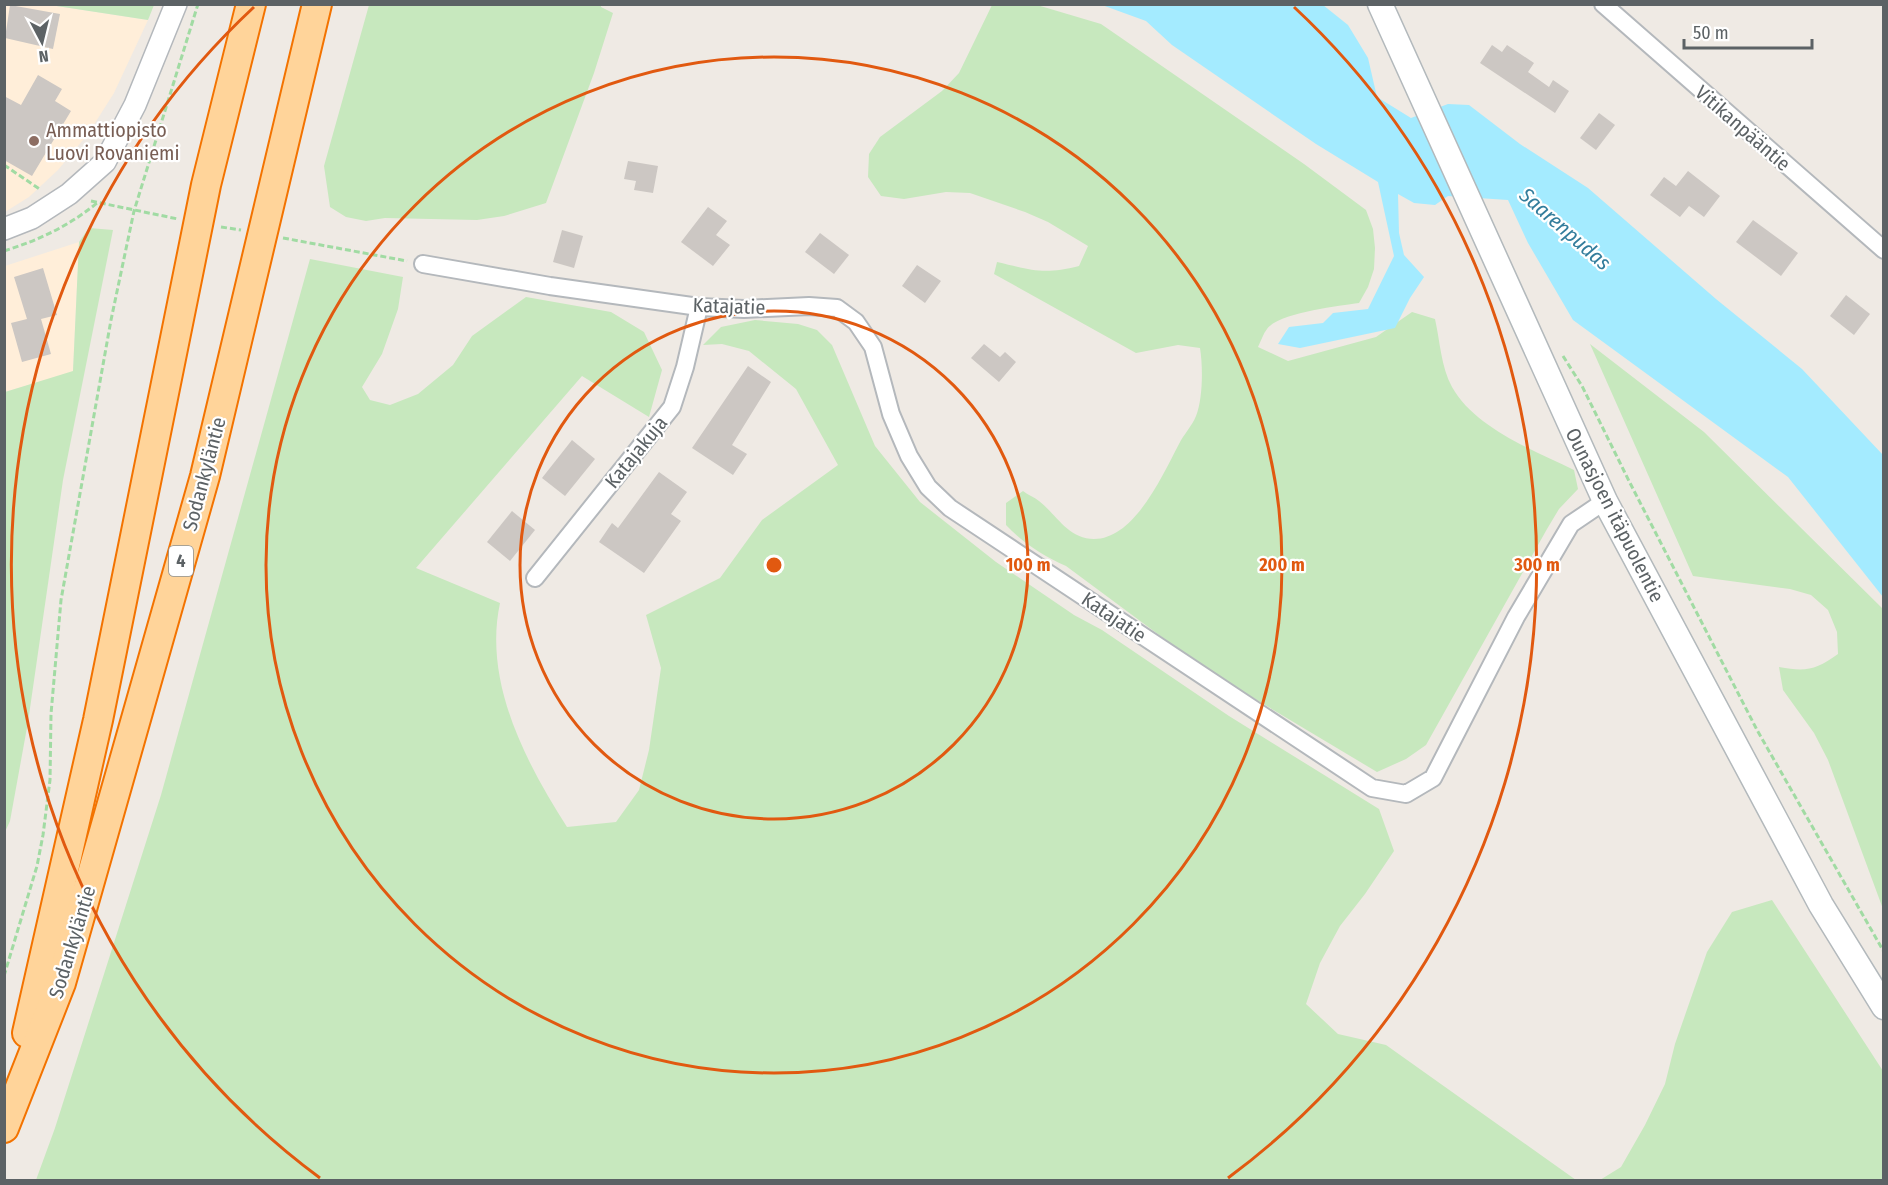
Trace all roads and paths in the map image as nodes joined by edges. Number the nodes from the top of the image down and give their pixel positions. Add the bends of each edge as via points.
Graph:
1 (176, 4) edge
2 (198, 4) edge
3 (251, 4) edge
4 (317, 4) edge
5 (1603, 4) edge
6 (1384, 15) edge
7 (97, 203) dead end
8 (221, 227) dead end
9 (4, 229) edge
10 (243, 231) dead end
11 (281, 238) dead end
12 (1884, 250) edge
13 (4, 251) edge
14 (423, 264) joint
15 (699, 307) junction
16 (1559, 349) dead end
17 (1605, 501) junction
18 (535, 578) dead end
19 (1884, 952) edge
20 (4, 976) edge
21 (1884, 1007) edge
22 (8, 1118) edge

1 - 9 street via 135,105 105,162 69,194 32,218
2 - 20 path via 134,211 111,320 61,600 44,835
3 - 22 highway, Sodankyläntie / 4 via 206,185 98,720
4 - 22 highway, Sodankyläntie / 4 via 202,487 61,983
5 - 12 street, Vitikanpääntie
6 - 17 main road, Ounasjoen itäpuolentie
7 - 13 path via 62,229
8 - 10 path
11 - 14 path
14 - 15 street, Katajatie
15 - 17 street, Katajatie via 837,308 856,321 873,347 891,414 909,456 928,486 950,508 1372,788 1406,794 1433,778 1516,616 1571,524
15 - 18 street, Katajakuja via 672,407
16 - 19 path via 1758,730
17 - 21 main road, Ounasjoen itäpuolentie via 1821,905

